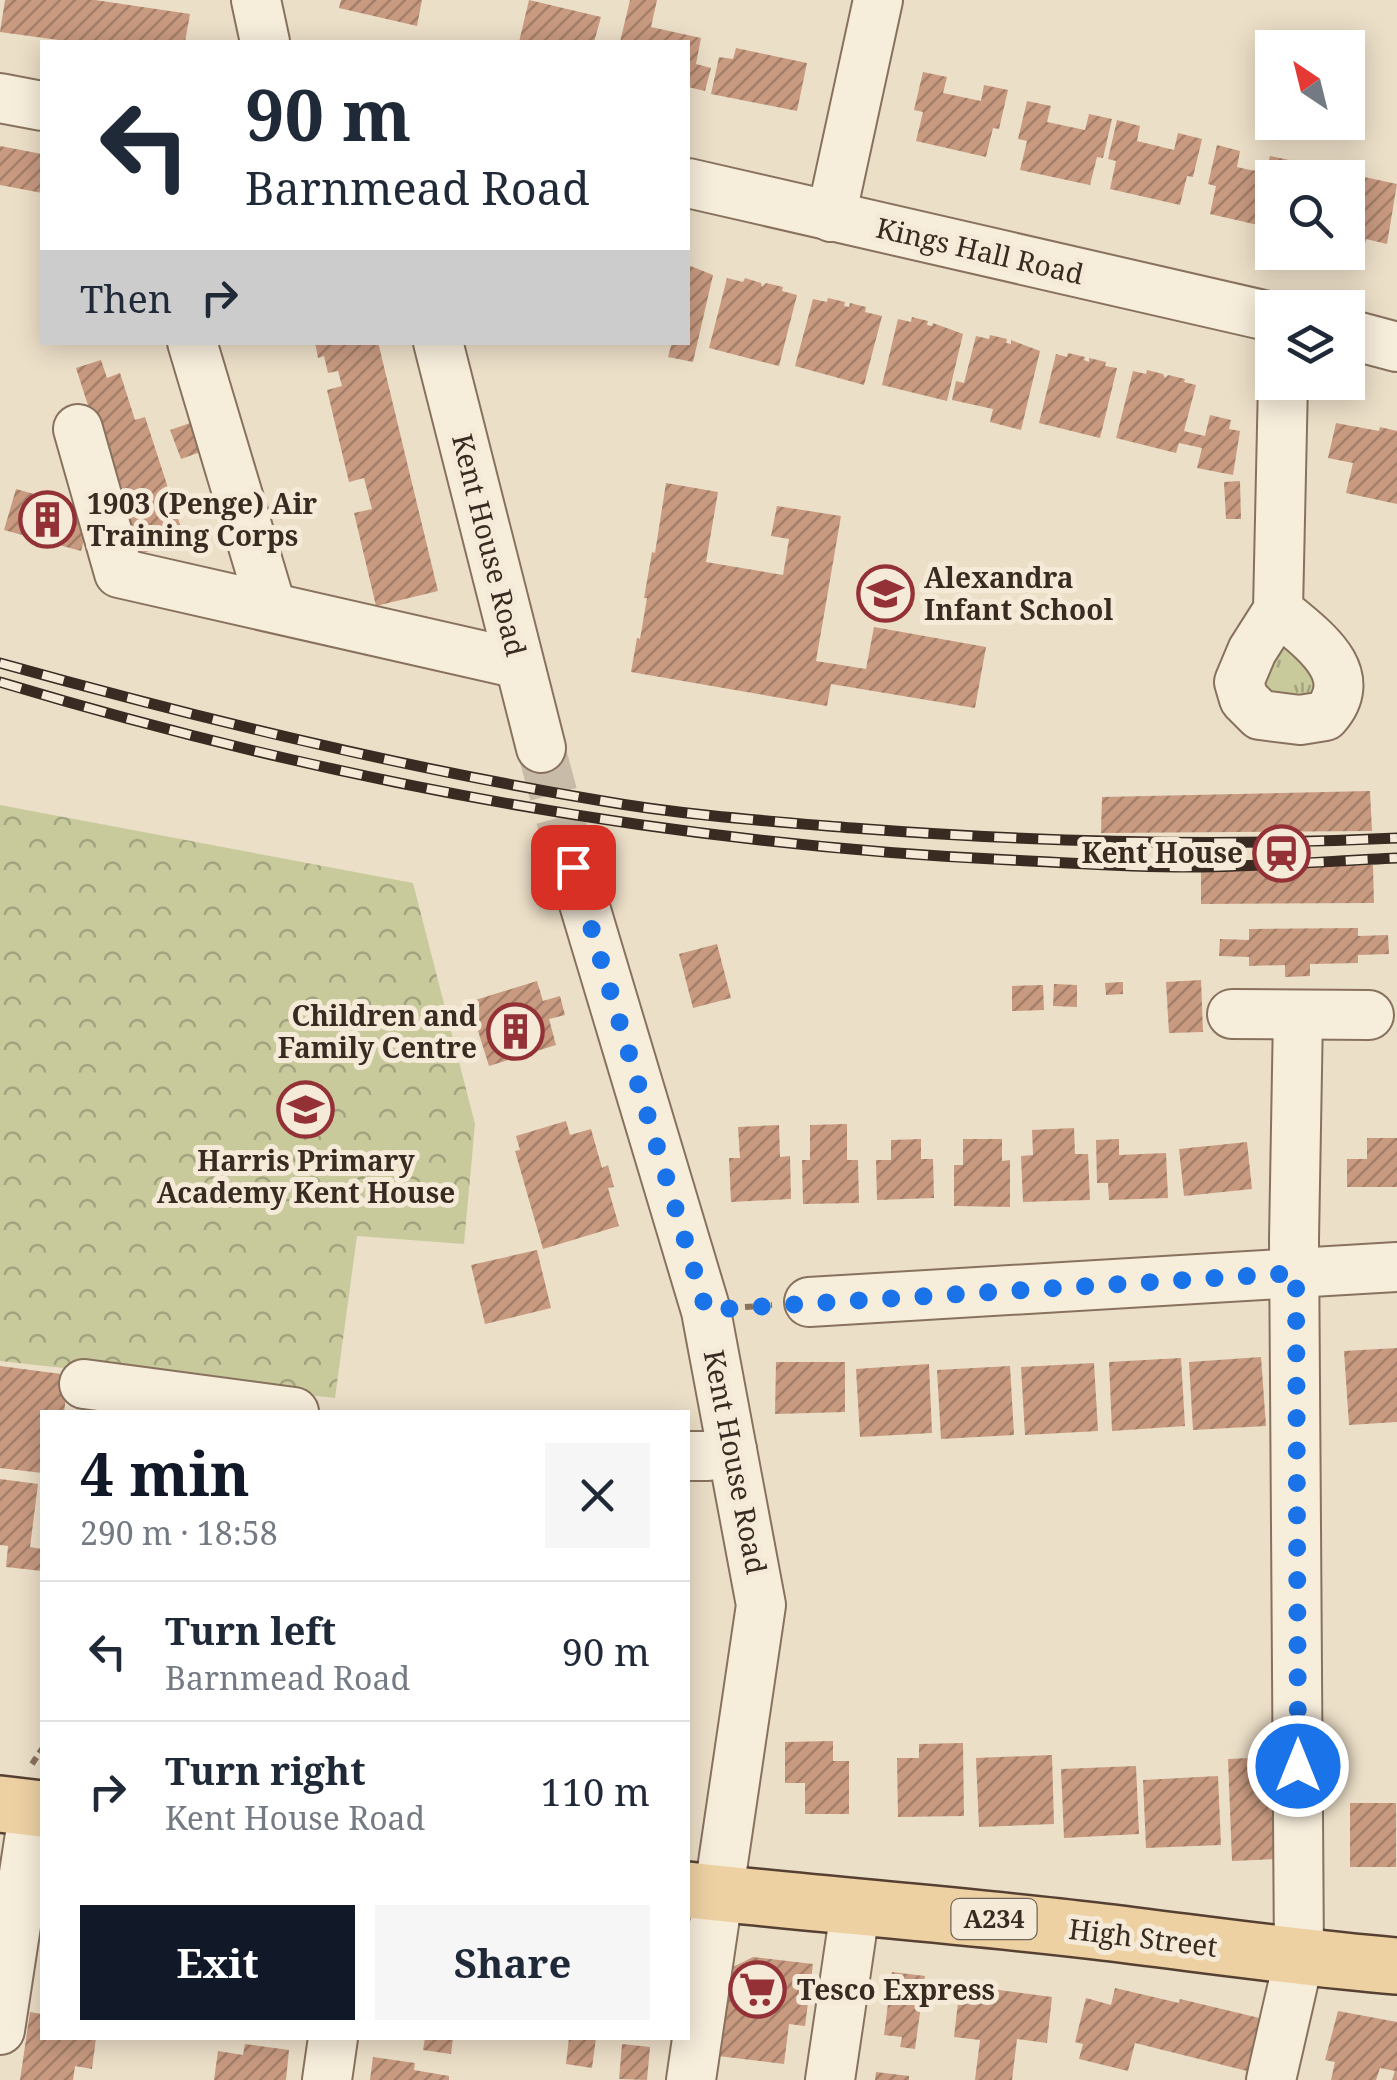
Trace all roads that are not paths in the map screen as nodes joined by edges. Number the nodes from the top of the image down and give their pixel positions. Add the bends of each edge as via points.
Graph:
1 (256, 0) edge
2 (878, 0) edge
3 (265, 40) edge
4 (0, 98) edge
5 (40, 106) edge
6 (690, 183) edge
7 (831, 218) junction
8 (1255, 313) edge
9 (1365, 338) edge
10 (193, 345) edge
11 (439, 345) edge
12 (1397, 346) edge
13 (1283, 400) edge
14 (78, 429) dead end
15 (271, 606) junction
16 (1278, 610) dead end
17 (519, 664) junction
18 (540, 748) tunnel mouth
19 (573, 867) tunnel mouth
20 (1232, 1014) dead end
21 (1298, 1014) junction
22 (1368, 1014) dead end
23 (1397, 1268) edge
24 (1296, 1273) junction
25 (808, 1302) road end
26 (84, 1384) dead end
27 (279, 1410) edge
28 (710, 1453) edge
29 (25, 1807) edge
30 (703, 1892) edge
31 (856, 1904) junction
32 (1299, 1958) junction
33 (1397, 1966) edge
34 (0, 2030) edge
35 (333, 2040) edge
36 (328, 2080) edge
37 (691, 2080) edge
38 (830, 2080) edge
39 (1271, 2080) edge

1 - 3 street
2 - 7 street
4 - 5 street
6 - 7 street, Kings Hall Road
7 - 8 street, Kings Hall Road
9 - 12 street
10 - 15 street
11 - 17 street, Kent House Road
13 - 16 street
14 - 15 street via 120,573
15 - 17 street
17 - 18 street, Kent House Road
19 - 28 street, Kent House Road via 706,1310
20 - 21 street
21 - 22 street
21 - 24 street
23 - 24 street
24 - 25 street
24 - 32 street
26 - 27 street
28 - 30 street, Kent House Road via 761,1604
29 - 34 street
30 - 31 main road, High Street / A234
30 - 37 street, Kent House Road
31 - 32 main road, High Street / A234
31 - 38 street
32 - 33 main road, A234
32 - 39 street
35 - 36 street

